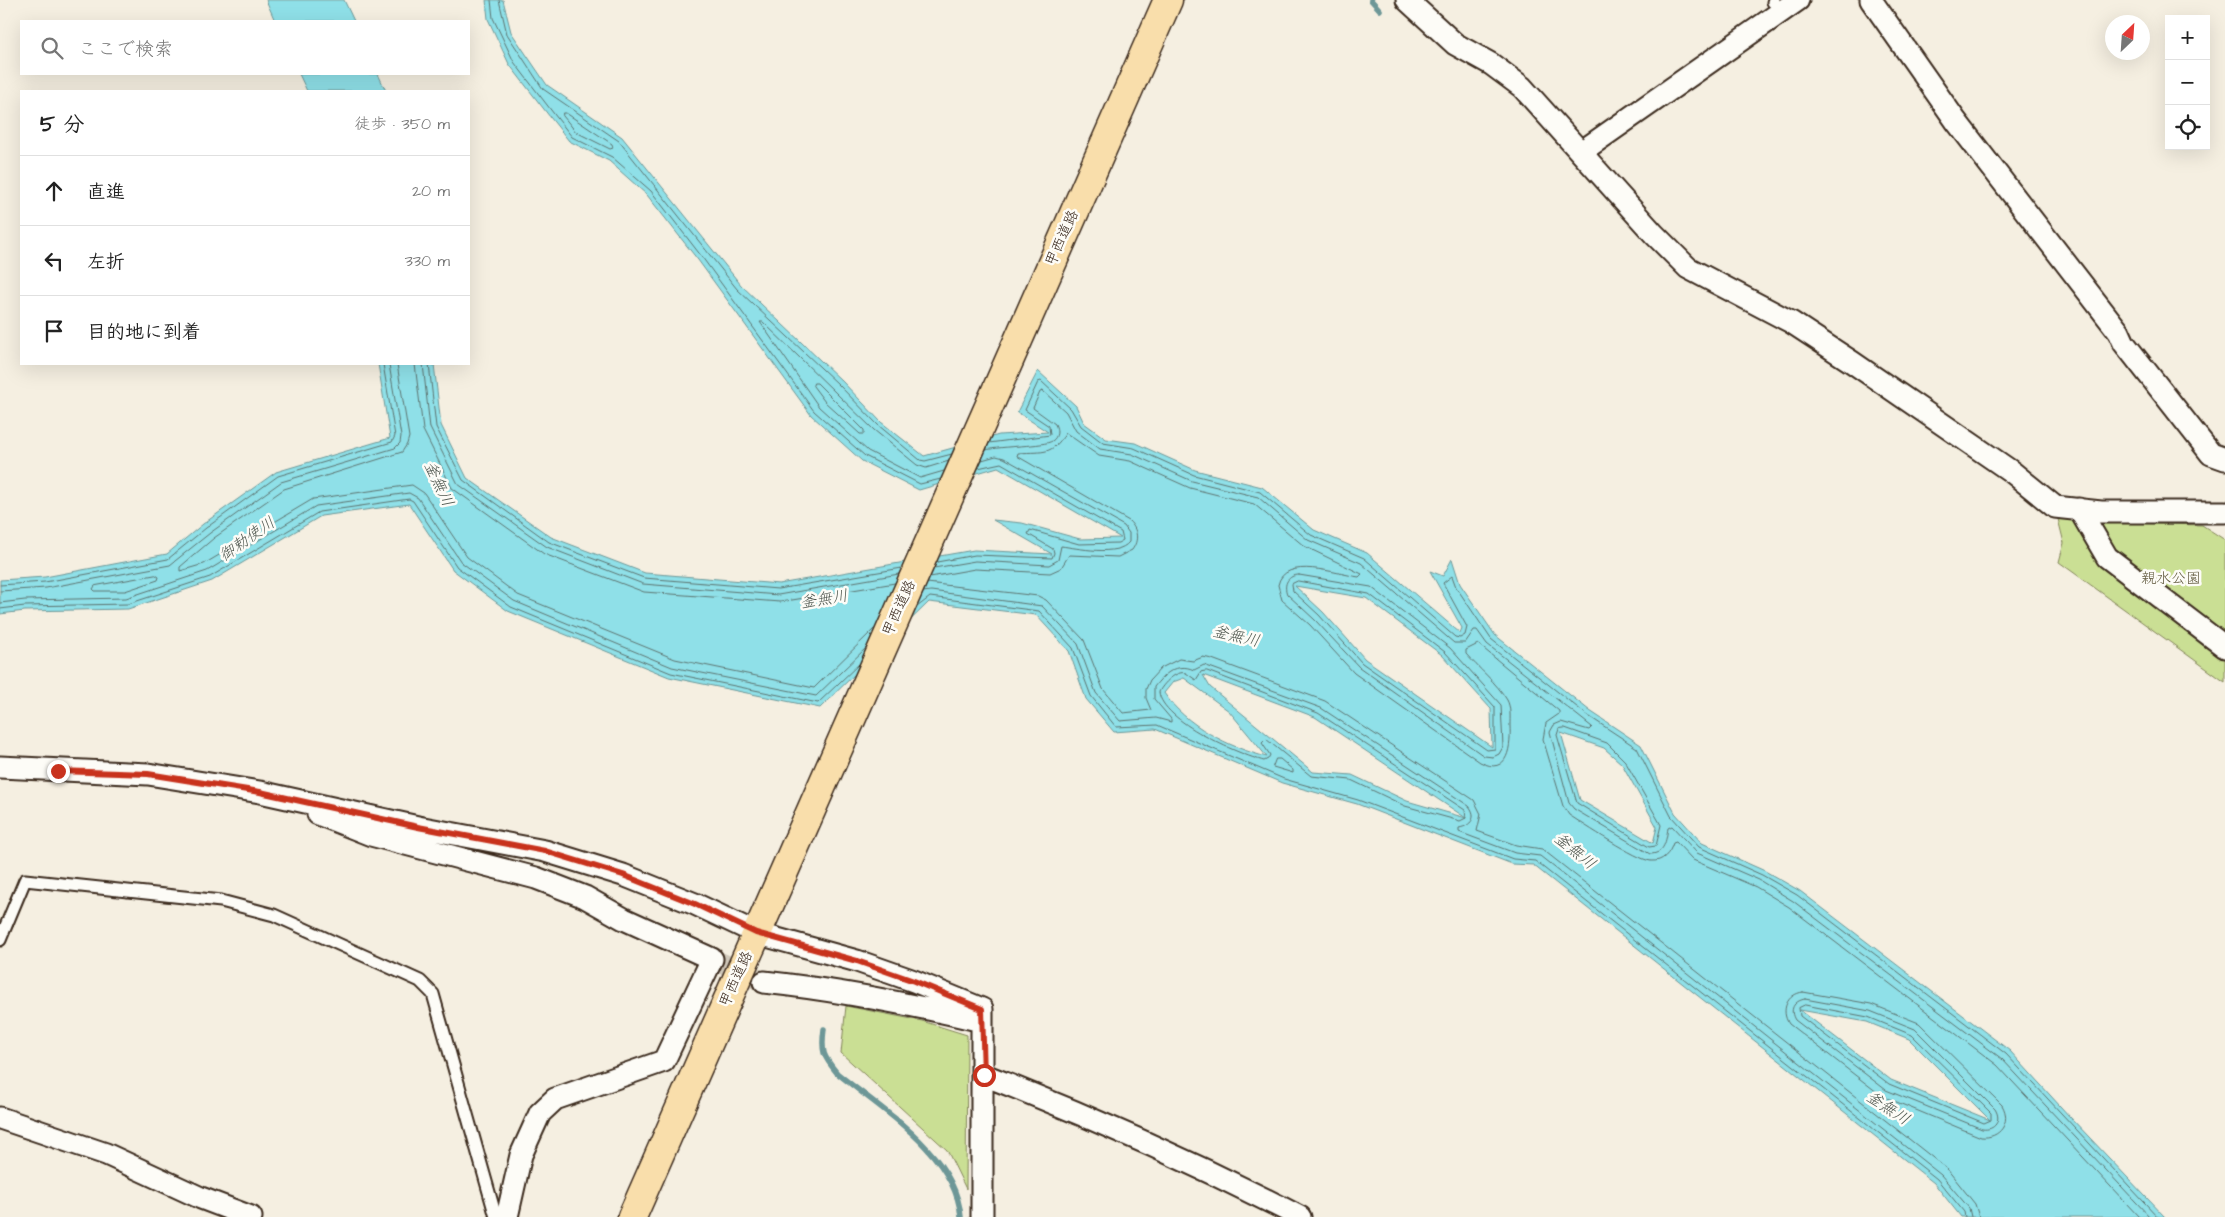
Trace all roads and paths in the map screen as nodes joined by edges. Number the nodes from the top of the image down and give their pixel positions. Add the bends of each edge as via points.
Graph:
1 (1168, 0) edge
2 (1407, 0) edge
3 (1798, 0) edge
4 (1871, 0) edge
5 (1581, 152) junction
6 (2225, 459) edge
7 (2078, 509) junction
8 (2225, 512) edge
9 (2225, 647) edge
10 (0, 767) edge
11 (287, 798) junction
12 (756, 933) junction
13 (0, 940) edge
14 (764, 982) tunnel mouth
15 (982, 1021) junction
16 (984, 1075) junction
17 (0, 1118) edge
18 (251, 1217) edge
19 (496, 1217) edge
20 (507, 1217) edge
21 (632, 1217) edge
22 (982, 1217) edge
23 (1300, 1217) edge

1 - 12 highway, 甲西道路
2 - 5 street via 1455,44 1491,64 1522,87
3 - 5 street
4 - 6 street via 1956,121 2124,343 2211,454
5 - 7 street via 1688,268 1791,322 2012,472 2055,507
7 - 8 street via 2101,512
7 - 9 street via 2107,557
10 - 11 street via 148,774
11 - 12 street via 545,851 623,875
11 - 20 street via 325,818 371,835 536,878 585,896 624,919 712,959 664,1061 555,1099 540,1113 521,1155
12 - 15 street via 857,961 914,981 982,1009
12 - 21 highway, 甲西道路
13 - 19 lane via 25,880 222,902 256,910 274,915 420,981 433,994
14 - 15 street via 883,998
15 - 16 street
16 - 22 street
16 - 23 street via 1092,1117
17 - 18 street via 106,1154

